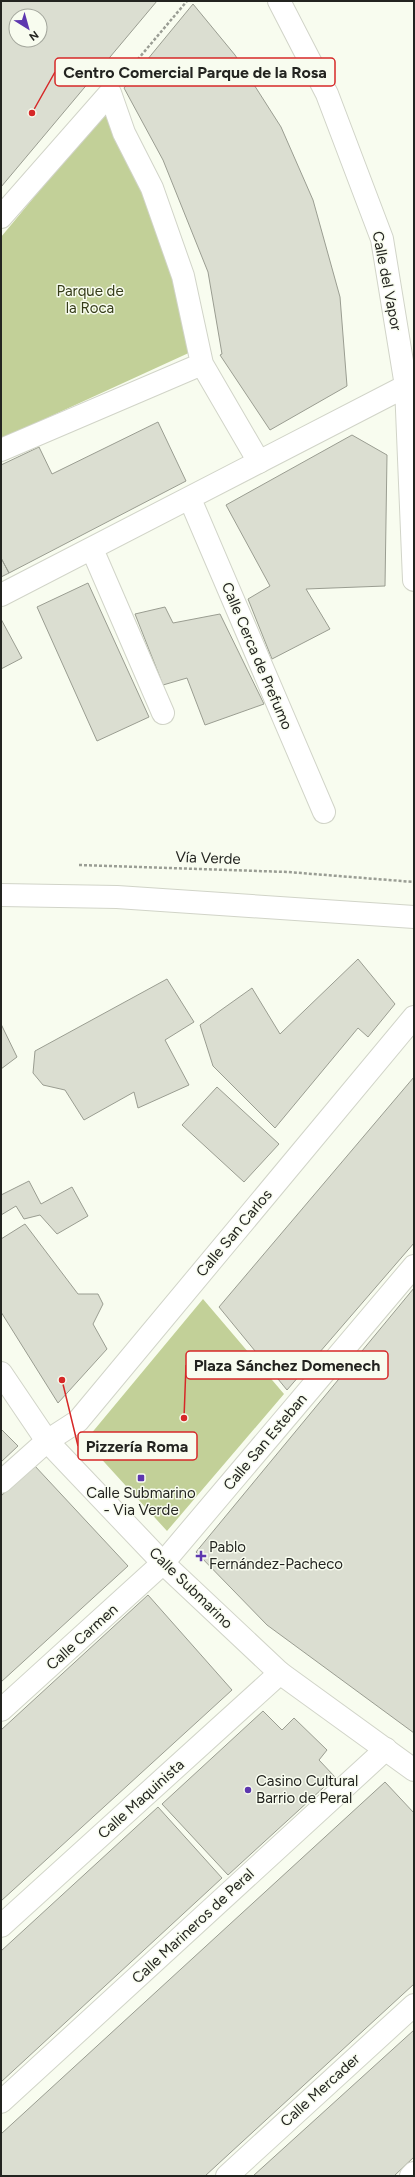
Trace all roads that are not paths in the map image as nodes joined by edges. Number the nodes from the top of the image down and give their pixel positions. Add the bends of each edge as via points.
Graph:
1 (279, 1) edge
2 (1, 217) edge
3 (202, 364) junction
4 (406, 386) junction
5 (1, 450) edge
6 (259, 462) junction
7 (190, 499) junction
8 (92, 549) junction
9 (414, 580) edge
10 (1, 595) edge
11 (163, 713) dead end
12 (324, 812) dead end
13 (1, 895) edge
14 (414, 917) edge
15 (414, 1017) edge
16 (414, 1266) edge
17 (1, 1374) edge
18 (48, 1441) junction
19 (1, 1482) edge
20 (163, 1563) junction
21 (280, 1673) junction
22 (1, 1710) edge
23 (386, 1749) junction
24 (414, 1770) edge
25 (1, 1926) edge
26 (414, 2005) edge
27 (1, 2102) edge
28 (414, 2174) edge
29 (227, 2176) edge
30 (411, 2176) edge

1 - 4 street, Calle del Vapor via 327,94 382,239
2 - 3 street via 110,93 124,133 152,188 183,276
3 - 5 street
3 - 6 street
4 - 6 street
4 - 9 street, Calle del Vapor
6 - 7 street
7 - 8 street
7 - 12 street, Calle Cerca de Prefumo
8 - 10 street
8 - 11 street
13 - 14 street via 117,897
15 - 18 street, Calle San Carlos via 78,1420
16 - 20 street, Calle San Esteban
17 - 18 street, Calle Submarino
18 - 19 street, Calle San Carlos
18 - 20 street, Calle Submarino
20 - 21 street, Calle Submarino
20 - 22 street, Calle Carmen
21 - 23 street, Calle Submarino
21 - 25 street, Calle Maquinista
23 - 24 street, Calle Submarino
23 - 27 street, Calle Marineros de Peral
26 - 29 street, Calle Mercader
28 - 30 street

